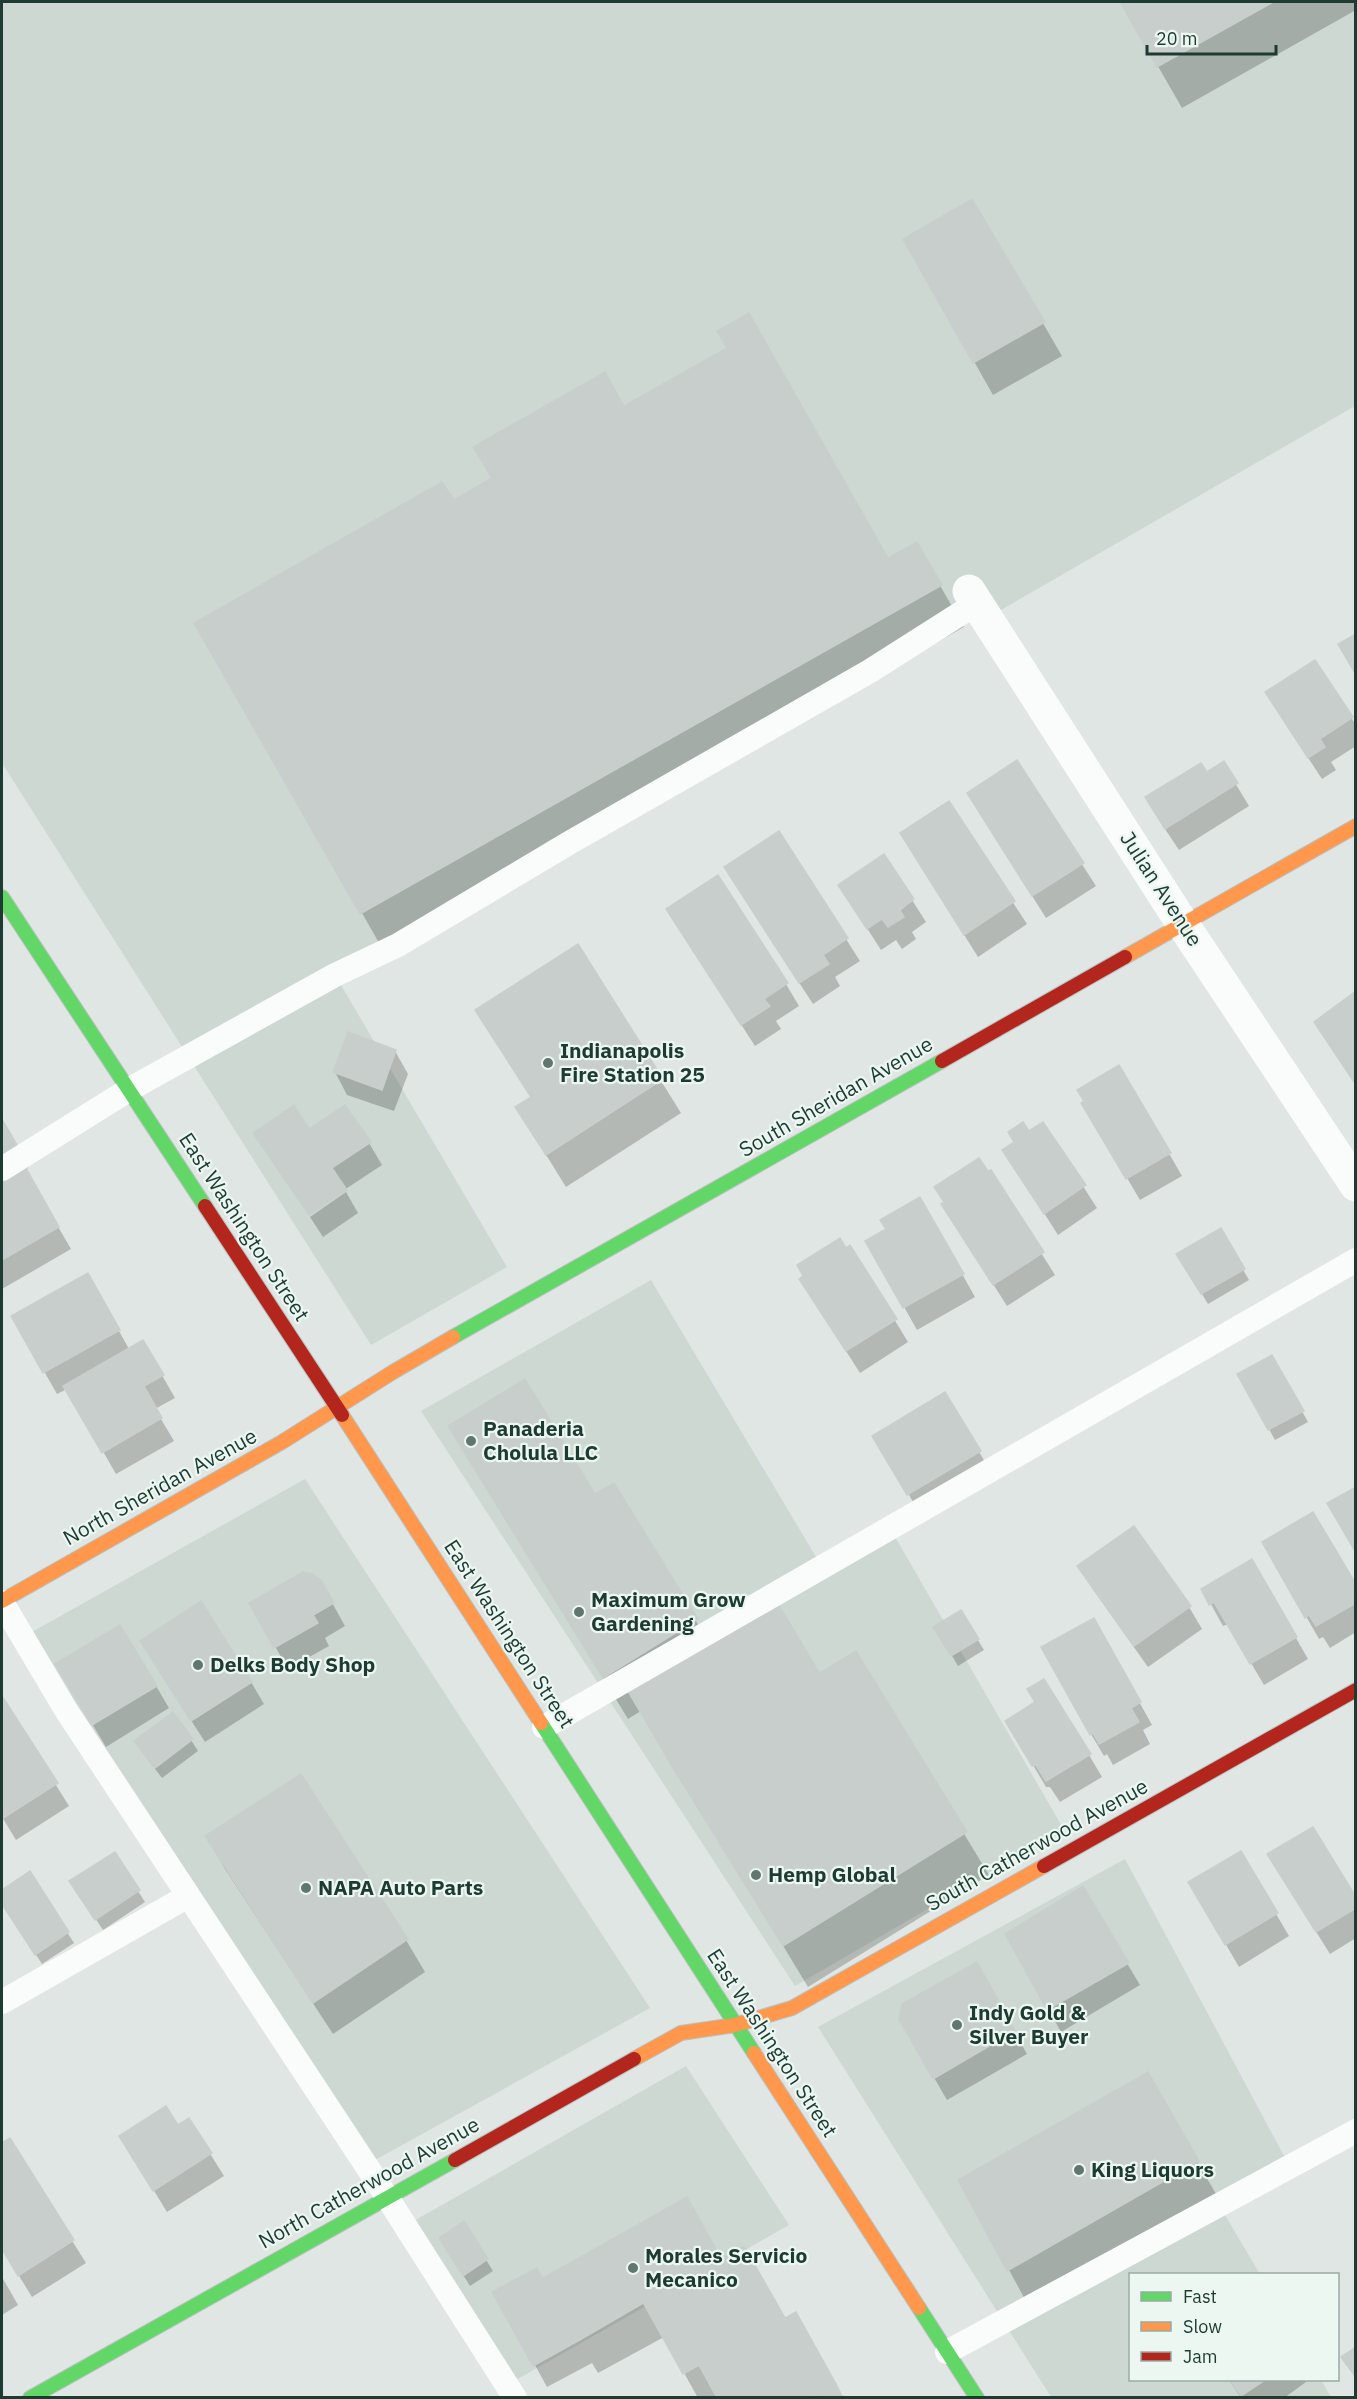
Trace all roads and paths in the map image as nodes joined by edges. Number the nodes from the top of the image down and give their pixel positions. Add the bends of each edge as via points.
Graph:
1 (973, 597) joint
2 (1356, 826) edge
3 (2, 897) edge
4 (1182, 923) junction
5 (130, 1089) junction
6 (2, 1169) edge
7 (1356, 1185) edge
8 (1356, 1260) edge
9 (337, 1407) junction
10 (2, 1601) edge
11 (1356, 1690) edge
12 (544, 1727) junction
13 (188, 1896) junction
14 (2, 2002) edge
15 (735, 2025) junction
16 (1356, 2131) edge
17 (387, 2198) junction
18 (947, 2352) junction
19 (30, 2397) edge
20 (515, 2397) edge
21 (977, 2397) edge

1 - 4 street, Julian Avenue
1 - 5 lane via 870,671 399,945 335,975
2 - 4 street, South Sheridan Avenue
3 - 5 street, East Washington Street
4 - 7 street, Julian Avenue
4 - 9 street, South Sheridan Avenue
5 - 6 lane
5 - 9 street, East Washington Street
8 - 12 lane
9 - 10 street, North Sheridan Avenue
9 - 12 street, East Washington Street
10 - 13 lane via 66,1710
11 - 15 street, South Catherwood Avenue via 792,2008
12 - 15 street, East Washington Street
13 - 14 lane
13 - 17 lane
15 - 17 street, North Catherwood Avenue via 681,2032
15 - 18 street, East Washington Street
16 - 18 lane
17 - 19 street, North Catherwood Avenue
17 - 20 lane
18 - 21 street, East Washington Street

